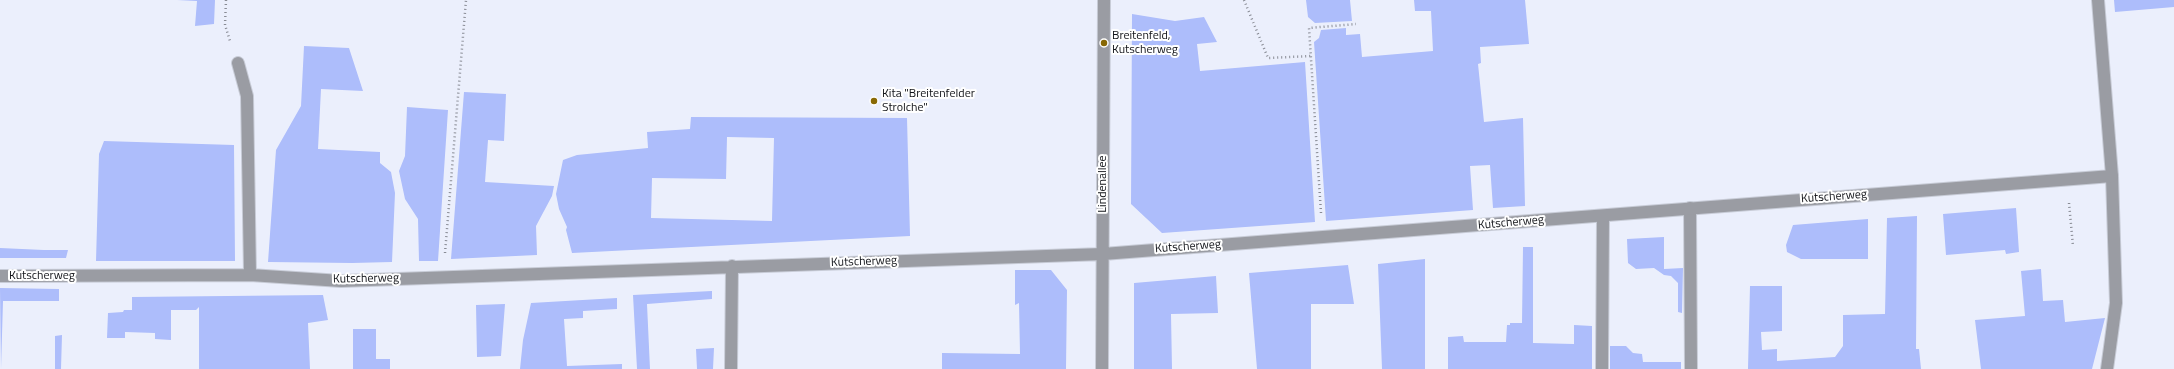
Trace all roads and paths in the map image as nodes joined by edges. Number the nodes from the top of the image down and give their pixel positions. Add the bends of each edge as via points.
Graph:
1 (226, 0) edge
2 (466, 0) edge
3 (1104, 0) edge
4 (1244, 0) edge
5 (2098, 0) edge
6 (1356, 24) dead end
7 (1311, 56) junction
8 (238, 63) joint
9 (2112, 176) junction
10 (2069, 197) dead end
11 (1690, 208) junction
12 (1603, 216) junction
13 (1322, 238) junction
14 (2073, 246) dead end
15 (1102, 254) junction
16 (732, 266) junction
17 (0, 276) edge
18 (250, 276) junction
19 (443, 277) junction
20 (730, 369) edge
21 (1102, 369) edge
22 (1602, 369) edge
23 (1690, 369) edge
24 (2107, 369) edge

1 - 8 path via 225,25
2 - 19 path
3 - 15 street, Lindenallee
4 - 7 path via 1268,58
5 - 9 street
6 - 7 path via 1309,28
7 - 13 path
8 - 18 street via 247,96
9 - 11 street, Kutscherweg
9 - 24 street via 2116,303
10 - 14 path
11 - 12 street, Kutscherweg
11 - 23 street
12 - 13 street, Kutscherweg
12 - 22 street
13 - 15 street, Kutscherweg
15 - 16 street, Kutscherweg
15 - 21 street, Lindenallee
16 - 19 street, Kutscherweg
16 - 20 street
17 - 18 street, Kutscherweg
18 - 19 street, Kutscherweg via 342,281

